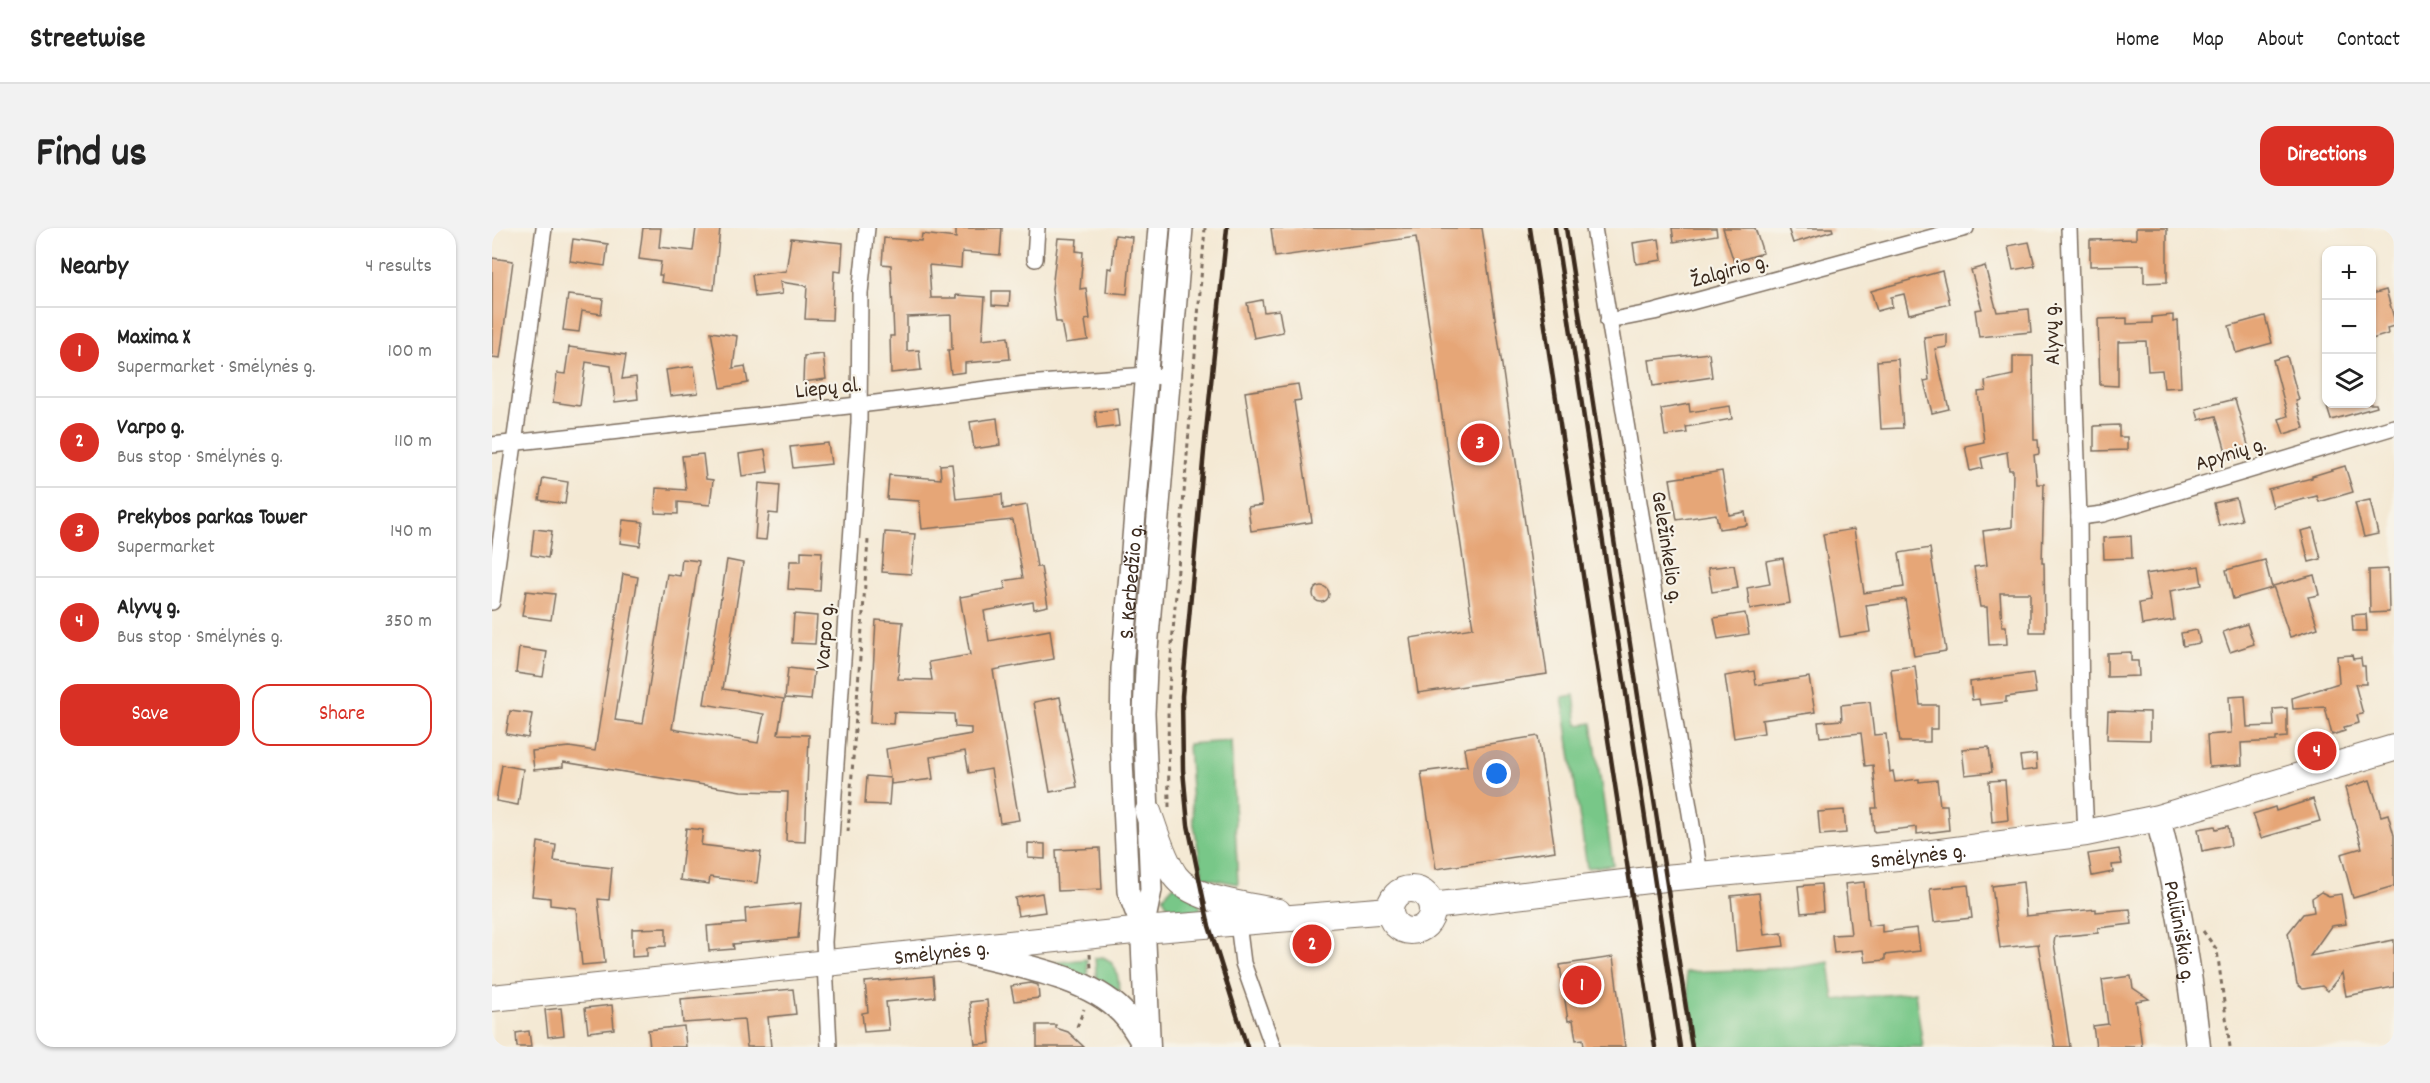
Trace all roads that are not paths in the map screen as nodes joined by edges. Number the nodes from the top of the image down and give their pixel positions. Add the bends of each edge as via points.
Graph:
1 (544, 228) edge
2 (867, 228) edge
3 (1037, 228) edge
4 (1159, 228) edge
5 (1182, 228) edge
6 (1594, 228) edge
7 (1966, 228) edge
8 (2068, 228) edge
9 (1035, 259) dead end
10 (1608, 321) junction
11 (1147, 375) junction
12 (1170, 378) junction
13 (860, 405) junction
14 (2394, 427) edge
15 (514, 443) junction
16 (492, 445) edge
17 (2079, 517) junction
18 (492, 602) edge
19 (2394, 748) edge
20 (1159, 813) junction
21 (2158, 818) junction
22 (2086, 833) junction
23 (1700, 874) junction
24 (1299, 916) junction
25 (1238, 923) junction
26 (1143, 930) junction
27 (957, 950) junction
28 (823, 963) junction
29 (492, 998) edge
30 (829, 1047) edge
31 (1147, 1047) edge
32 (1273, 1047) edge
33 (2198, 1047) edge

1 - 15 street
2 - 13 street, Varpo g. via 860,292
3 - 9 street
4 - 11 main road, S. Kerbedžio g.
5 - 12 main road, S. Kerbedžio g.
6 - 10 street, Geležinkelio g.
7 - 10 street, Žalgirio g.
8 - 17 street, Alyvų g.
10 - 23 street, Geležinkelio g.
11 - 12 street, Liepų al.
11 - 13 street, Liepų al. via 1026,384
11 - 26 main road, S. Kerbedžio g. via 1122,669 1121,738 1128,891
12 - 20 main road, S. Kerbedžio g. via 1144,713
13 - 15 street, Liepų al.
13 - 28 street, Varpo g.
14 - 17 street, Apynių g. via 2103,514
15 - 16 street, Liepų al.
15 - 18 street
17 - 22 street, Alyvų g.
19 - 21 highway, Smėlynės g.
20 - 24 highway via 1164,856 1183,884 1219,900
20 - 26 main road, S. Kerbedžio g.
21 - 22 highway, Smėlynės g.
21 - 33 main road, Paliūniškio g. via 2183,940
22 - 23 highway, Smėlynės g. via 1909,856
23 - 24 highway, Smėlynės g. via 1432,906 1431,919 1416,931 1404,930 1394,922 1390,910
24 - 25 highway, Smėlynės g.
25 - 26 highway, Smėlynės g.
25 - 32 street via 1243,963
26 - 27 highway, Smėlynės g.
26 - 31 main road, S. Kerbedžio g.
27 - 28 highway, Smėlynės g.
27 - 31 main road via 1048,974 1096,994 1121,1011
28 - 29 highway, Smėlynės g.
28 - 30 street, Varpo g.

